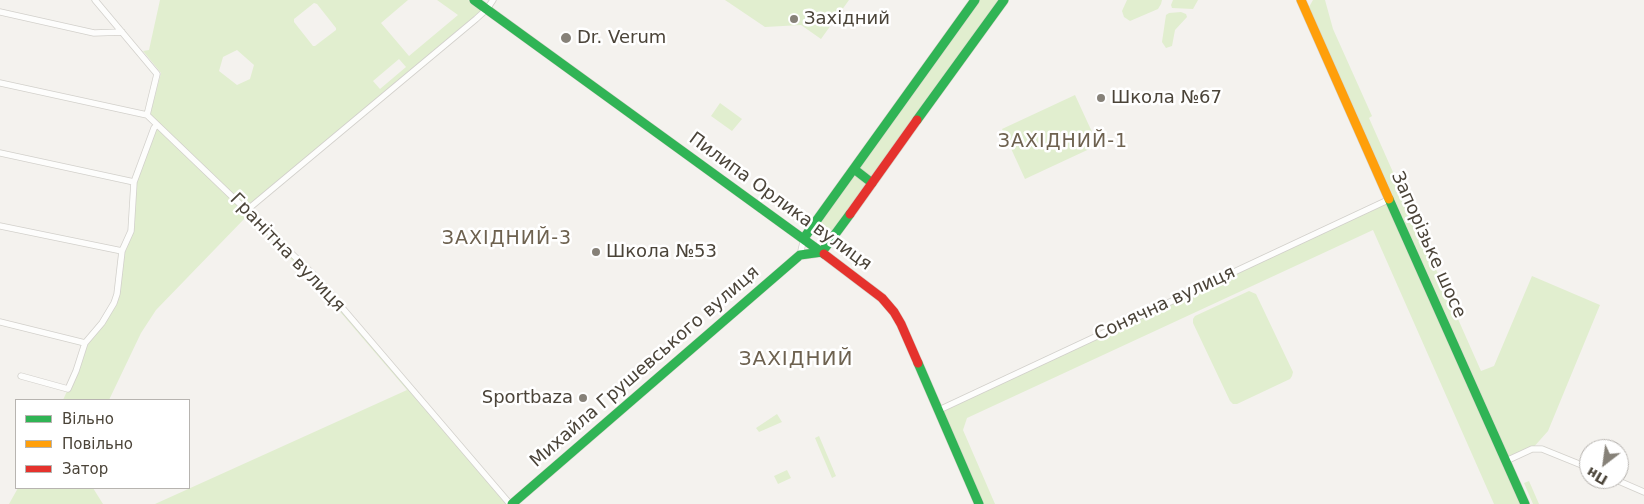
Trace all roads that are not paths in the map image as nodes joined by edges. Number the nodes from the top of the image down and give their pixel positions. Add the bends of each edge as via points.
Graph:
1 (96, 0) edge
2 (474, 0) edge
3 (493, 0) edge
4 (975, 0) edge
5 (1004, 0) edge
6 (1301, 0) edge
7 (486, 9) junction
8 (0, 12) edge
9 (122, 32) junction
10 (0, 83) edge
11 (147, 115) junction
12 (157, 124) junction
13 (0, 153) edge
14 (854, 169) junction
15 (134, 182) junction
16 (872, 183) junction
17 (1390, 199) junction
18 (247, 210) junction
19 (0, 226) edge
20 (804, 238) junction
21 (122, 251) junction
22 (822, 252) junction
23 (800, 255) junction
24 (0, 322) edge
25 (85, 343) junction
26 (21, 376) dead end
27 (939, 410) junction
28 (1506, 461) junction
29 (1579, 464) edge
30 (1629, 486) edge
31 (1644, 492) edge
32 (511, 504) edge
33 (979, 504) edge
34 (1525, 504) edge

1 - 9 street
2 - 7 street, Пилипа Орлика вулиця
3 - 7 street
4 - 14 street
5 - 16 street
6 - 17 street, Запорізьке шосе
7 - 18 street
7 - 20 street, Пилипа Орлика вулиця
8 - 9 street via 94,33
9 - 11 street via 157,74
10 - 11 street
11 - 12 street, Гранітна вулиця
12 - 15 street
12 - 18 street, Гранітна вулиця
13 - 15 street
14 - 16 street
14 - 20 street
15 - 21 street via 131,232
16 - 22 street
17 - 27 street, Сонячна вулиця
17 - 28 street, Запорізьке шосе
18 - 32 street, Гранітна вулиця via 314,276
19 - 21 street
20 - 22 street, Пилипа Орлика вулиця
20 - 23 street
21 - 25 street via 118,294 102,323
22 - 23 street
22 - 27 street, Пилипа Орлика вулиця via 878,294 890,307 901,324
23 - 32 street, Михайла Грушевського вулиця
24 - 25 street
25 - 26 street via 68,389
27 - 33 street, Пилипа Орлика вулиця
28 - 29 street via 1532,449 1542,449
28 - 34 street, Запорізьке шосе
30 - 31 street

